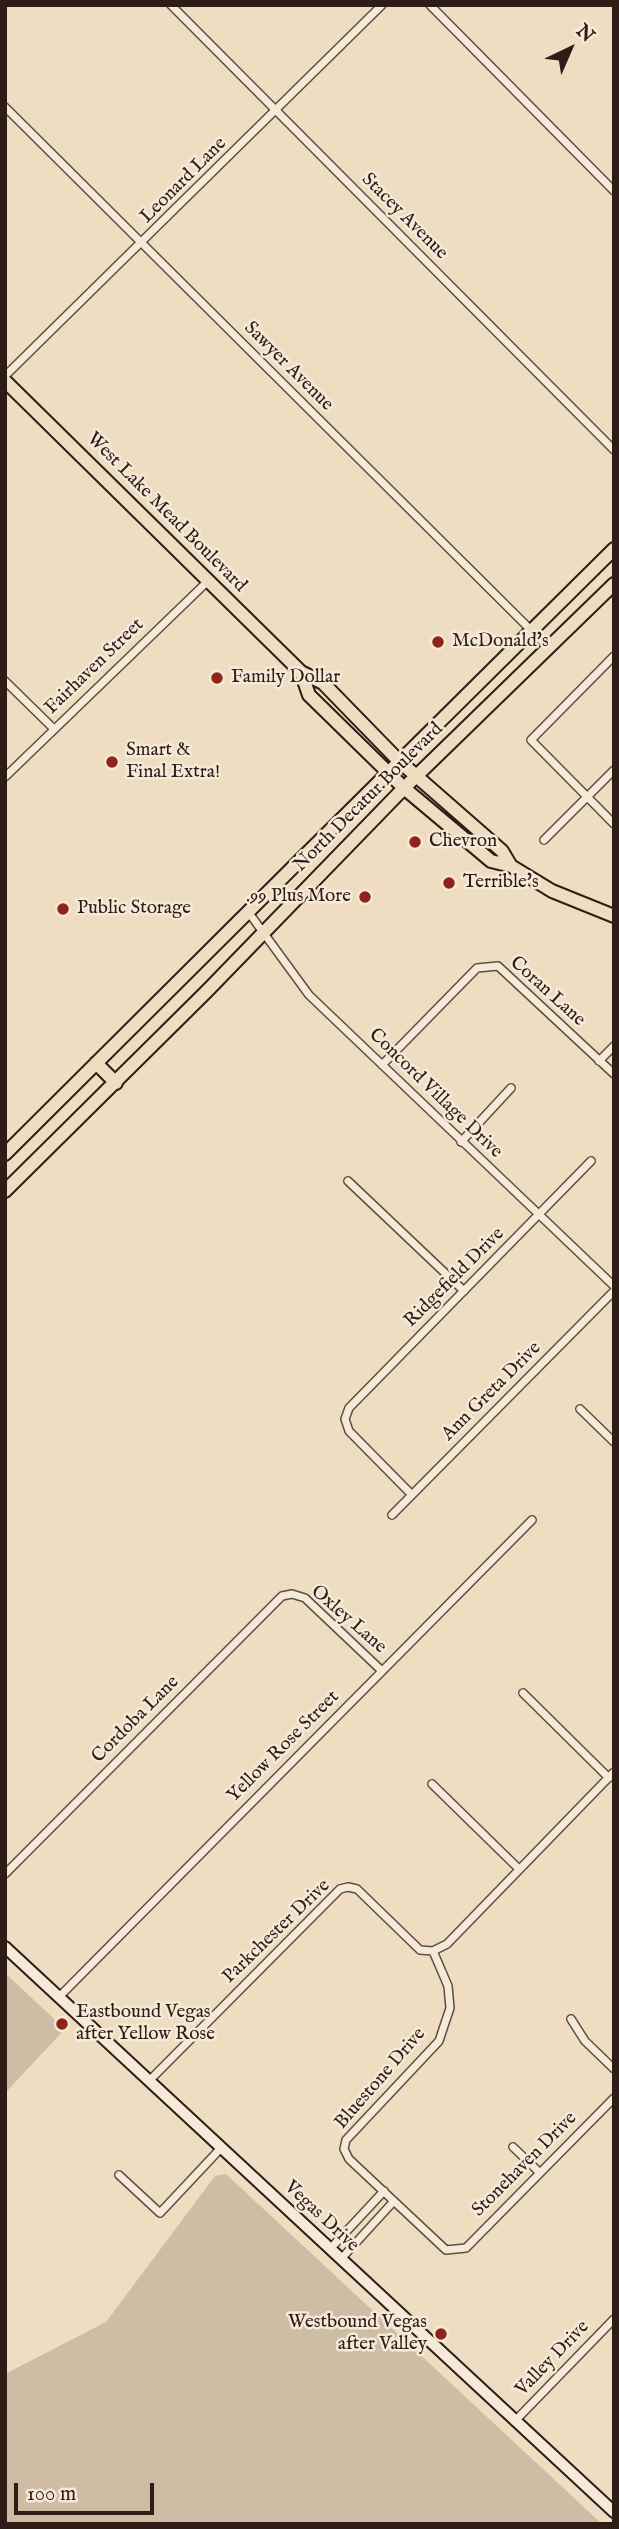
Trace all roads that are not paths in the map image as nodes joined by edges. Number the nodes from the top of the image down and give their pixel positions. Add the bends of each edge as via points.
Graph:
1 (171, 5) edge
2 (383, 5) edge
3 (430, 5) edge
4 (5, 107) edge
5 (276, 111) junction
6 (614, 191) edge
7 (142, 245) junction
8 (5, 378) edge
9 (614, 450) edge
10 (614, 549) edge
11 (208, 581) junction
12 (614, 584) edge
13 (532, 631) junction
14 (549, 648) junction
15 (614, 656) edge
16 (301, 672) junction
17 (5, 681) edge
18 (54, 729) junction
19 (398, 760) junction
20 (614, 770) edge
21 (386, 772) junction
22 (416, 776) junction
23 (5, 777) edge
24 (404, 788) junction
25 (587, 798) junction
26 (614, 824) edge
27 (544, 840) dead end
28 (511, 866) junction
29 (249, 913) junction
30 (614, 916) edge
31 (263, 933) junction
32 (614, 1046) edge
33 (599, 1061) junction
34 (96, 1063) junction
35 (382, 1065) junction
36 (614, 1074) edge
37 (116, 1083) junction
38 (511, 1088) dead end
39 (461, 1142) junction
40 (5, 1154) edge
41 (591, 1161) dead end
42 (348, 1181) dead end
43 (5, 1191) edge
44 (539, 1215) junction
45 (614, 1288) edge
46 (464, 1291) junction
47 (580, 1409) dead end
48 (614, 1443) edge
49 (412, 1495) junction
50 (392, 1515) dead end
51 (532, 1520) dead end
52 (292, 1594) joint
53 (382, 1671) junction
54 (523, 1693) dead end
55 (611, 1775) edge
56 (432, 1784) dead end
57 (519, 1868) junction
58 (5, 1874) edge
59 (5, 1947) edge
60 (433, 1951) junction
61 (59, 1997) junction
62 (572, 2019) dead end
63 (614, 2069) edge
64 (149, 2081) junction
65 (614, 2098) edge
66 (513, 2147) dead end
67 (221, 2148) junction
68 (540, 2173) junction
69 (119, 2175) dead end
70 (384, 2191) junction
71 (394, 2201) junction
72 (330, 2249) junction
73 (341, 2259) junction
74 (614, 2319) edge
75 (515, 2421) junction
76 (614, 2512) edge

1 - 5 street, Stacey Avenue
2 - 5 street, Leonard Lane
3 - 6 street
4 - 7 street, Sawyer Avenue
5 - 7 street, Leonard Lane
5 - 9 street, Stacey Avenue
7 - 8 street, Leonard Lane
7 - 13 street, Sawyer Avenue
8 - 11 main road, West Lake Mead Boulevard
10 - 13 main road, North Decatur Boulevard
11 - 16 main road, West Lake Mead Boulevard
11 - 18 street, Fairhaven Street
12 - 14 main road, North Decatur Boulevard
13 - 14 street, Sawyer Avenue
13 - 19 main road, North Decatur Boulevard
14 - 22 main road, North Decatur Boulevard
15 - 25 street via 531,740
16 - 19 main road, West Lake Mead Boulevard via 323,683
16 - 21 main road, West Lake Mead Boulevard via 309,695
17 - 18 street
18 - 23 street, Fairhaven Street
19 - 21 main road, North Decatur Boulevard
19 - 22 main road, West Lake Mead Boulevard
20 - 25 street
21 - 24 main road, West Lake Mead Boulevard
21 - 29 main road, North Decatur Boulevard
22 - 24 main road, North Decatur Boulevard
22 - 28 main road, West Lake Mead Boulevard via 502,851
24 - 28 main road, West Lake Mead Boulevard via 491,861
24 - 31 main road, North Decatur Boulevard
25 - 26 street
25 - 27 street
28 - 30 main road, West Lake Mead Boulevard via 552,891
29 - 31 street, Concord Village Drive
29 - 34 main road, North Decatur Boulevard
31 - 35 street, Concord Village Drive via 309,995
31 - 37 main road, North Decatur Boulevard
32 - 33 street
33 - 35 street, Coran Lane via 498,966 487,965 477,968
33 - 36 street, Coran Lane
34 - 37 main road
34 - 40 main road, North Decatur Boulevard
35 - 39 street, Concord Village Drive
37 - 43 main road, North Decatur Boulevard
38 - 39 street
39 - 44 street, Concord Village Drive
41 - 44 street, Ridgefield Drive
42 - 46 street
44 - 45 street, Concord Village Drive
44 - 46 street, Ridgefield Drive
45 - 49 street, Ann Greta Drive
46 - 49 street, Ridgefield Drive via 349,1408 345,1419 349,1431
47 - 48 street
49 - 50 street, Ann Greta Drive
51 - 53 street, Yellow Rose Street
52 - 53 street, Oxley Lane via 304,1598
52 - 58 street, Cordoba Lane via 282,1596
53 - 61 street, Yellow Rose Street
54 - 55 street
55 - 57 street
56 - 57 street
57 - 60 street via 447,1944
59 - 61 main road, Vegas Drive
60 - 64 street, Parkchester Drive via 419,1950 357,1889 340,1889
60 - 70 street, Bluestone Drive via 448,1986 450,2008 439,2042 346,2140 344,2149
61 - 64 main road, Vegas Drive
62 - 63 street via 585,2041
64 - 67 main road, Vegas Drive
65 - 68 street, Stonehaven Drive
66 - 68 street
67 - 69 street via 160,2213
67 - 72 main road, Vegas Drive
68 - 71 street, Stonehaven Drive via 466,2248 457,2251 446,2250
70 - 71 street
70 - 72 street
71 - 73 street
72 - 73 main road, Vegas Drive
73 - 75 main road, Vegas Drive
74 - 75 street, Valley Drive
75 - 76 main road, Vegas Drive

